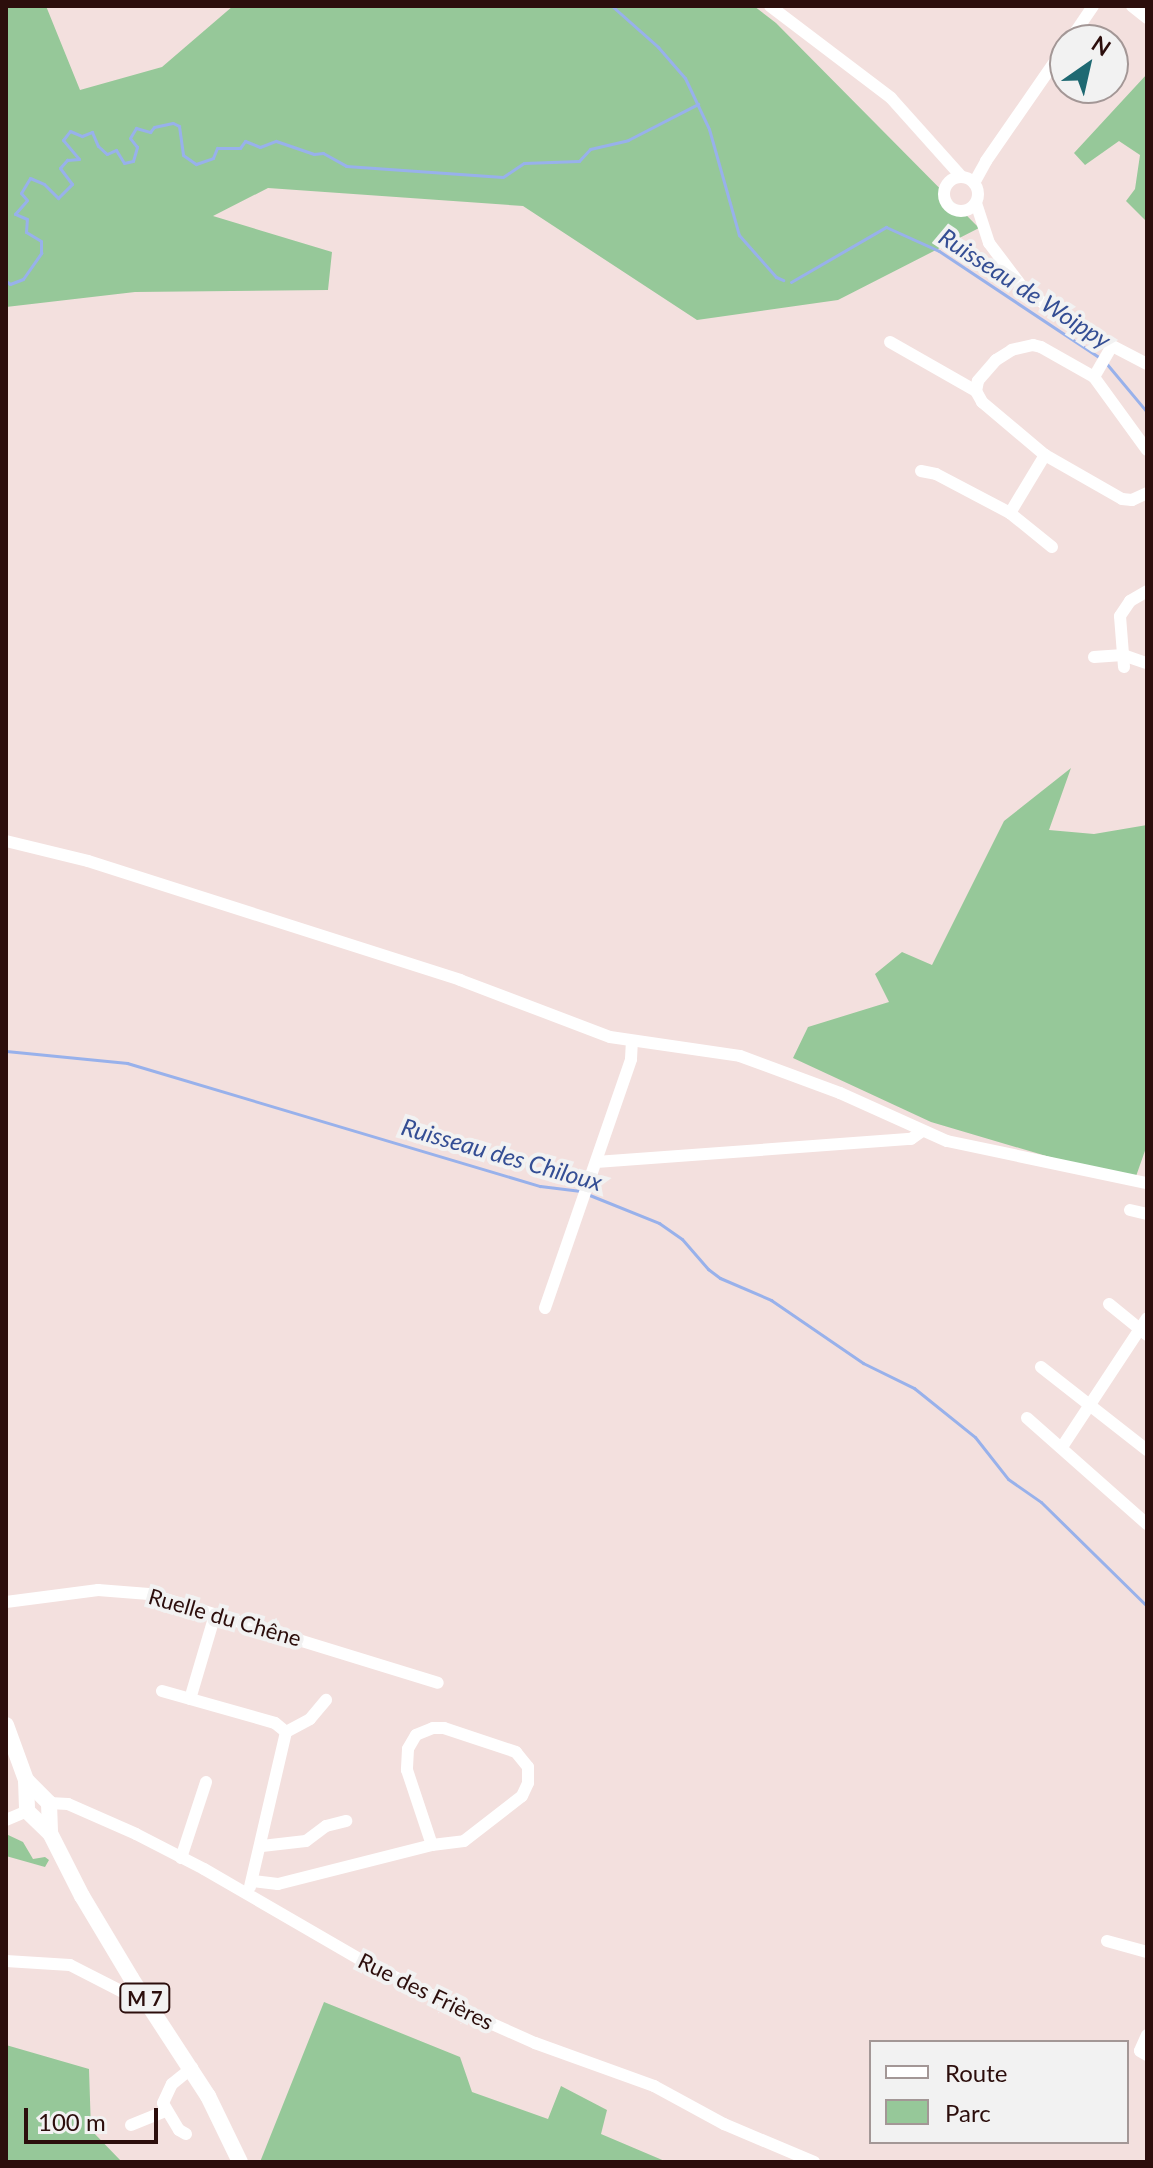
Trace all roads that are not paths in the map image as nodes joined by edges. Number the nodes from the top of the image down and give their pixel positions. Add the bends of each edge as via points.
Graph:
1 (770, 6) edge
2 (1093, 6) edge
3 (1132, 6) edge
4 (1147, 18) edge
5 (1081, 24) edge
6 (1049, 70) edge
7 (943, 160) junction
8 (962, 177) junction
9 (974, 183) junction
10 (947, 185) junction
11 (976, 203) junction
12 (957, 211) junction
13 (984, 235) junction
14 (890, 342) dead end
15 (1110, 349) junction
16 (1147, 364) edge
17 (1096, 373) junction
18 (976, 391) junction
19 (1147, 450) edge
20 (1045, 455) junction
21 (921, 471) dead end
22 (1147, 493) edge
23 (1010, 513) junction
24 (1052, 547) dead end
25 (1147, 591) edge
26 (1094, 657) dead end
27 (1123, 661) junction
28 (1146, 663) edge
29 (6, 841) edge
30 (632, 1042) junction
31 (922, 1131) junction
32 (596, 1162) junction
33 (1140, 1182) edge
34 (1147, 1190) edge
35 (1130, 1210) dead end
36 (1147, 1214) edge
37 (1109, 1304) dead end
38 (545, 1308) dead end
39 (1145, 1327) edge
40 (1041, 1367) dead end
41 (1086, 1409) junction
42 (1027, 1418) dead end
43 (1062, 1447) junction
44 (1147, 1450) edge
45 (1147, 1524) edge
46 (6, 1602) edge
47 (214, 1618) dead end
48 (438, 1683) dead end
49 (162, 1691) dead end
50 (190, 1699) junction
51 (326, 1700) dead end
52 (6, 1725) edge
53 (286, 1732) junction
54 (206, 1782) dead end
55 (38, 1807) junction
56 (6, 1820) edge
57 (346, 1821) dead end
58 (432, 1845) junction
59 (262, 1846) junction
60 (181, 1858) junction
61 (250, 1887) junction
62 (1107, 1941) dead end
63 (1147, 1952) edge
64 (6, 1961) edge
65 (139, 1989) junction
66 (1147, 2035) edge
67 (1143, 2053) edge
68 (192, 2068) junction
69 (166, 2111) junction
70 (131, 2125) dead end
71 (186, 2134) dead end
72 (240, 2162) edge
73 (814, 2162) edge

1 - 7 street via 891,98
2 - 5 street
3 - 4 street
6 - 9 street
7 - 8 street
7 - 10 street
8 - 9 street
8 - 10 street
9 - 11 street
10 - 12 street via 945,201
11 - 12 street
11 - 13 street
12 - 13 street
13 - 15 street via 1007,271 1039,302
14 - 18 street
15 - 16 street
15 - 17 street
17 - 18 street via 1041,347 1025,346 996,360
17 - 19 street
18 - 20 street
20 - 22 street via 1122,499
20 - 23 street
21 - 23 street
23 - 24 street
25 - 27 street via 1130,601 1120,616
26 - 27 street
27 - 28 street
29 - 30 street via 88,861 460,980
30 - 31 street via 740,1056
30 - 32 street
31 - 32 street via 896,1141
31 - 33 street via 947,1141
32 - 38 street
33 - 34 street
35 - 36 street
37 - 39 street
39 - 41 street
40 - 41 street
41 - 43 street
41 - 44 street
42 - 43 street
43 - 45 street
46 - 48 street, Ruelle du Chêne via 98,1590 149,1594
47 - 50 street
49 - 50 street
50 - 53 street via 275,1723
51 - 53 street via 310,1719
52 - 55 main road
53 - 59 street
54 - 60 street
55 - 56 street
55 - 60 street, Rue des Frières via 68,1804
55 - 65 main road, M 7 via 82,1896
57 - 59 street via 326,1826 306,1841
58 - 58 street via 464,1841 522,1796 528,1767 516,1752 444,1728 416,1735 408,1749 407,1770
58 - 61 street
59 - 61 street
60 - 61 street, Rue des Frières
61 - 73 street, Rue des Frières via 359,1959 463,2011 654,2086 724,2124
62 - 63 street
64 - 65 street via 70,1965 123,1992
65 - 68 main road, M 7
66 - 67 street
68 - 69 street via 172,2084 163,2103
68 - 72 main road, M 7
69 - 70 street
69 - 71 street

